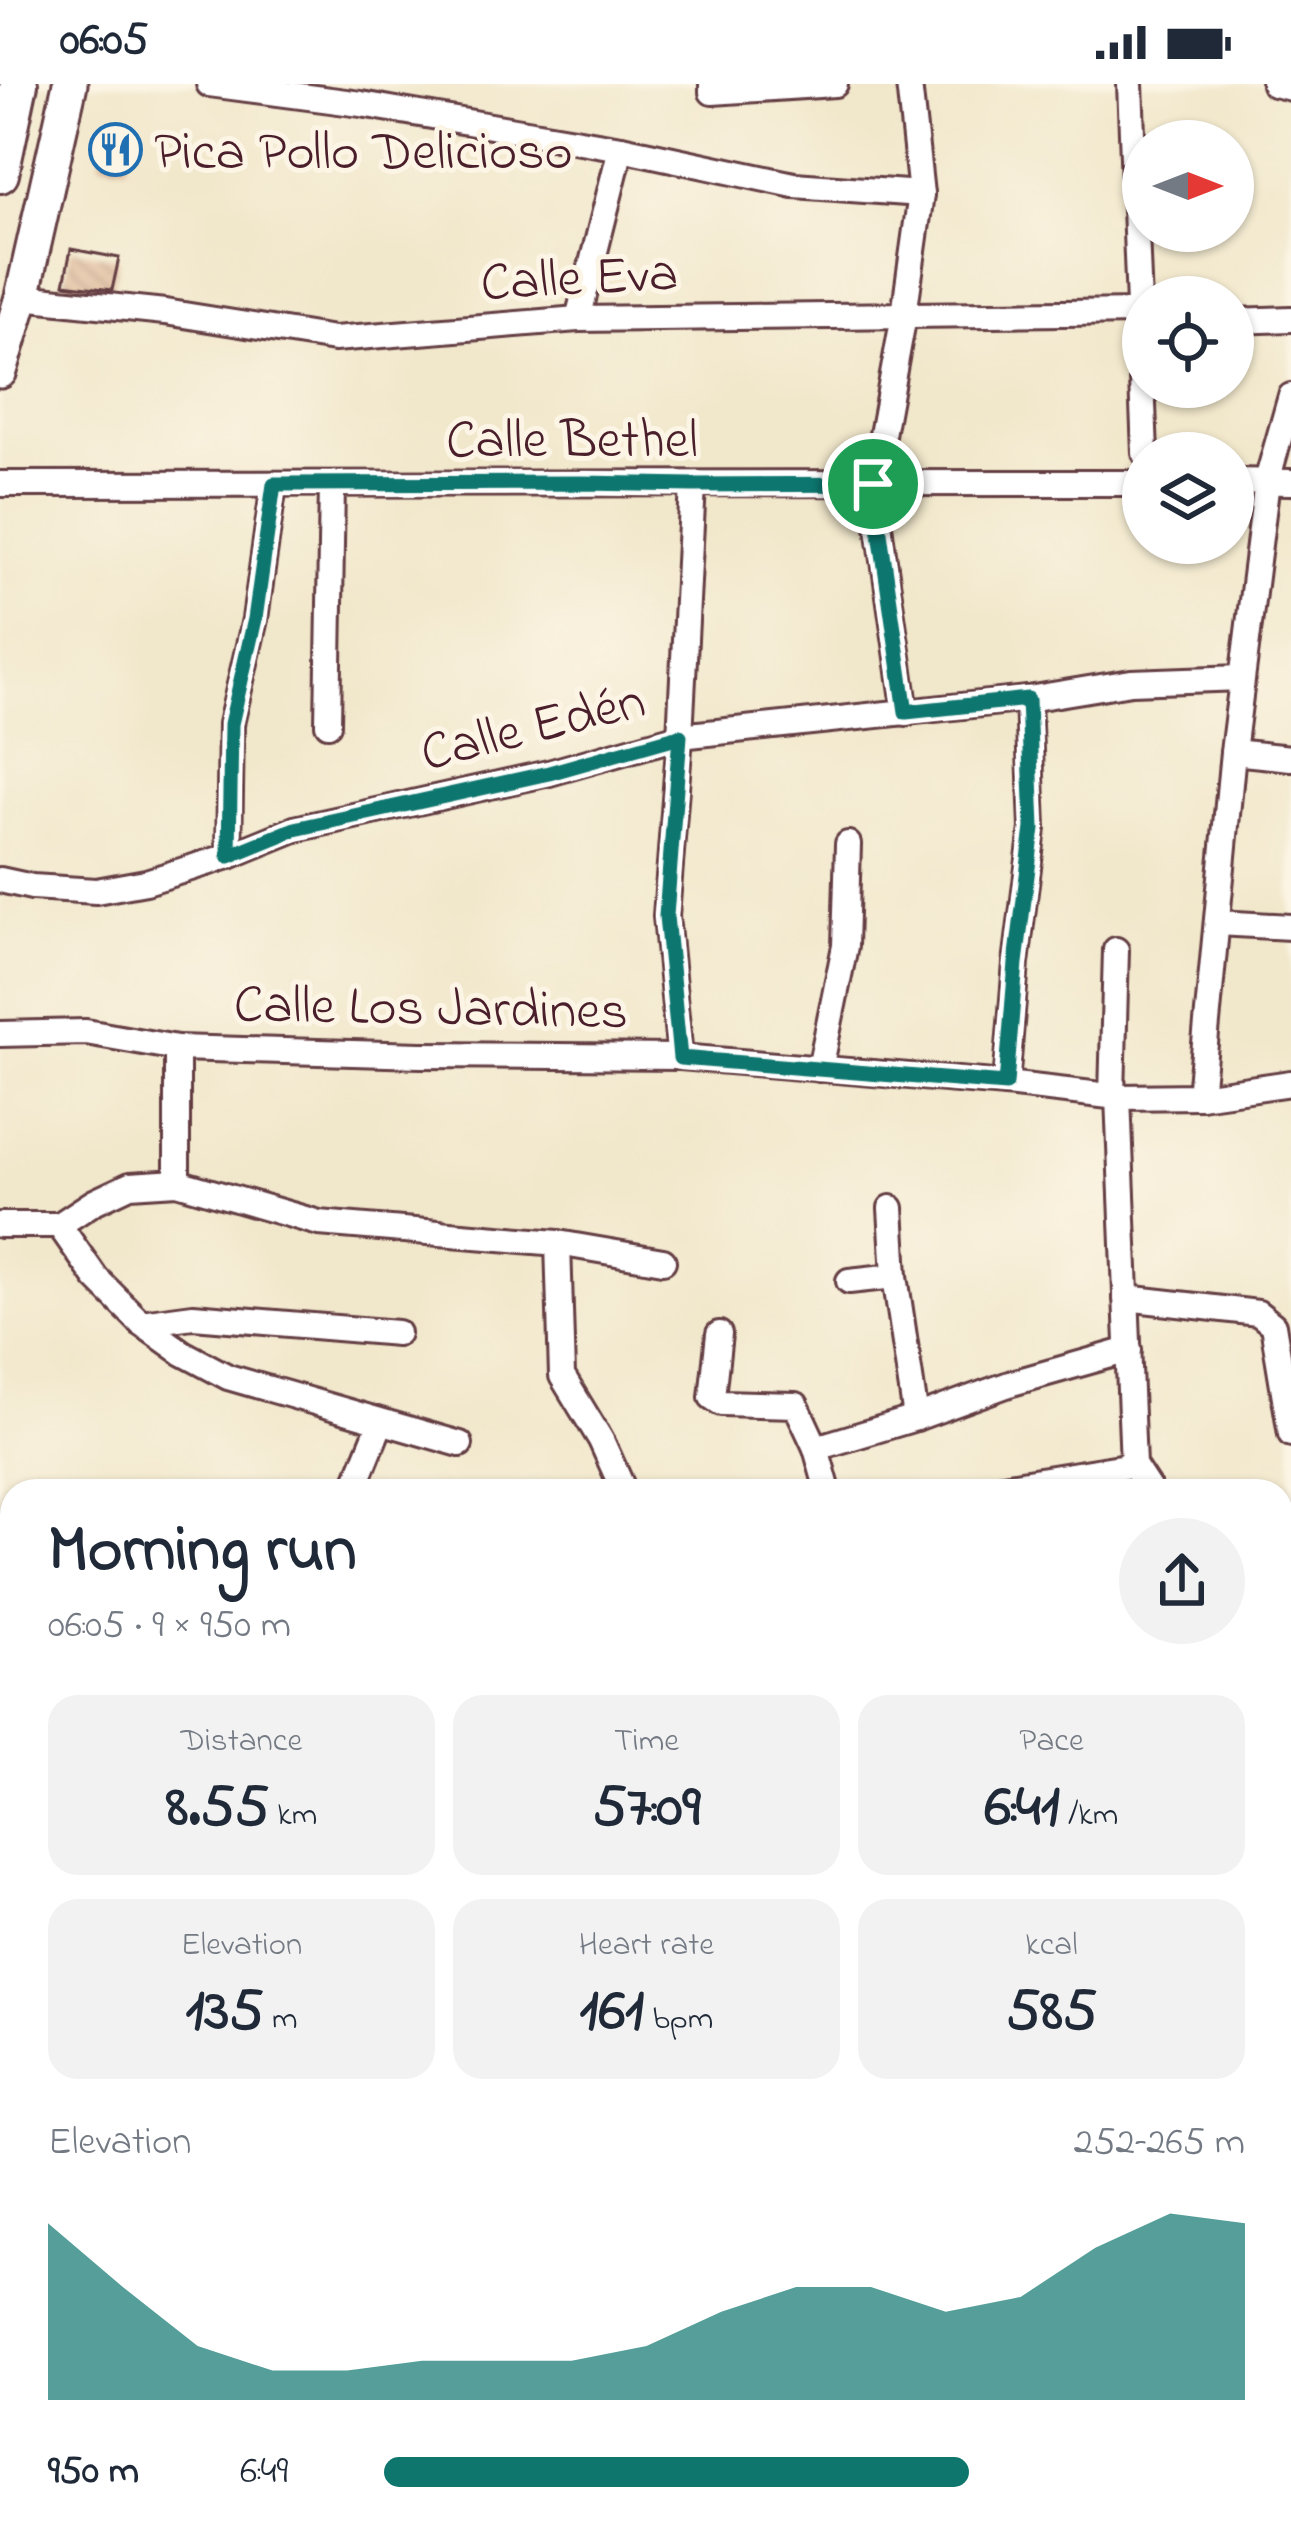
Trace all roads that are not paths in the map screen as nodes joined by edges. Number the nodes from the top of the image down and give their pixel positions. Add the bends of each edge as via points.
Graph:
1 (19, 84) edge
2 (70, 84) edge
3 (209, 84) edge
4 (712, 84) edge
5 (835, 84) edge
6 (909, 84) edge
7 (1130, 84) edge
8 (1274, 84) edge
9 (1291, 88) edge
10 (621, 148) junction
11 (0, 174) edge
12 (921, 194) junction
13 (1139, 276) edge
14 (22, 297) junction
15 (1122, 312) edge
16 (904, 315) junction
17 (578, 319) junction
18 (1291, 319) edge
19 (1254, 320) edge
20 (0, 370) edge
21 (1291, 396) edge
22 (1279, 481) edge
23 (1122, 483) edge
24 (0, 484) edge
25 (274, 484) junction
26 (873, 484) junction
27 (332, 485) junction
28 (693, 485) junction
29 (1242, 678) junction
30 (1028, 699) junction
31 (906, 712) junction
32 (328, 724) dead end
33 (680, 736) junction
34 (1233, 752) junction
35 (1291, 758) edge
36 (848, 844) dead end
37 (229, 856) junction
38 (0, 880) edge
39 (1218, 923) junction
40 (1291, 927) edge
41 (1116, 950) dead end
42 (0, 1034) edge
43 (177, 1048) junction
44 (680, 1058) junction
45 (820, 1069) junction
46 (1291, 1083) edge
47 (1006, 1084) junction
48 (1115, 1096) junction
49 (1200, 1096) junction
50 (177, 1182) junction
51 (891, 1208) dead end
52 (0, 1225) edge
53 (59, 1225) junction
54 (558, 1243) junction
55 (663, 1261) dead end
56 (896, 1276) junction
57 (849, 1281) dead end
58 (1126, 1298) junction
59 (141, 1323) junction
60 (397, 1333) dead end
61 (719, 1334) dead end
62 (1129, 1350) junction
63 (916, 1418) junction
64 (381, 1422) junction
65 (1291, 1434) edge
66 (460, 1444) dead end
67 (817, 1448) junction
68 (1133, 1465) junction
69 (358, 1479) edge
70 (619, 1479) edge
71 (825, 1479) edge
72 (1046, 1479) edge
73 (1142, 1479) edge

1 - 11 highway
2 - 14 main road
3 - 10 street
4 - 5 street via 712,92
6 - 12 street
7 - 13 street
8 - 9 street
10 - 12 street via 794,185
10 - 17 street
12 - 16 street
14 - 17 street, Calle Eva via 334,339
14 - 20 main road
15 - 16 street, Calle Eva
16 - 17 street, Calle Eva
16 - 26 street
18 - 19 street
21 - 22 street
22 - 29 street
23 - 26 street, Calle Bethel
24 - 25 street, Calle Bethel
25 - 27 street, Calle Bethel
25 - 37 street via 231,724
26 - 28 street, Calle Bethel
26 - 31 street
27 - 28 street, Calle Bethel
27 - 32 street
28 - 33 street
29 - 30 street, Calle Edén via 1131,682
29 - 34 street
30 - 31 street, Calle Edén
30 - 47 street via 1033,828
31 - 33 street, Calle Edén
33 - 37 street, Calle Edén via 295,829
33 - 44 street via 666,916
34 - 35 street
34 - 39 street
36 - 45 street via 845,946
37 - 38 street, Calle Edén via 96,891
39 - 40 street
39 - 49 street
41 - 48 street
42 - 43 street, Calle Los Jardines via 86,1032
43 - 44 street, Calle Los Jardines
43 - 50 street
44 - 45 street, Calle Los Jardines
45 - 47 street, Calle Los Jardines
46 - 49 street, Calle Los Jardines
47 - 48 street, Calle Los Jardines
48 - 49 street, Calle Los Jardines
48 - 58 street
50 - 53 street via 130,1185
50 - 54 street via 319,1223
51 - 56 street
52 - 53 street
53 - 59 street
54 - 55 street
54 - 70 street via 562,1376
56 - 57 street
56 - 63 street
58 - 62 street
58 - 65 street via 1267,1318
59 - 60 street via 193,1316
59 - 64 street via 228,1377
61 - 67 street via 716,1402 796,1405
62 - 63 street
62 - 68 street
63 - 67 street
64 - 66 street
64 - 69 street
67 - 71 street
68 - 72 street
68 - 73 street

